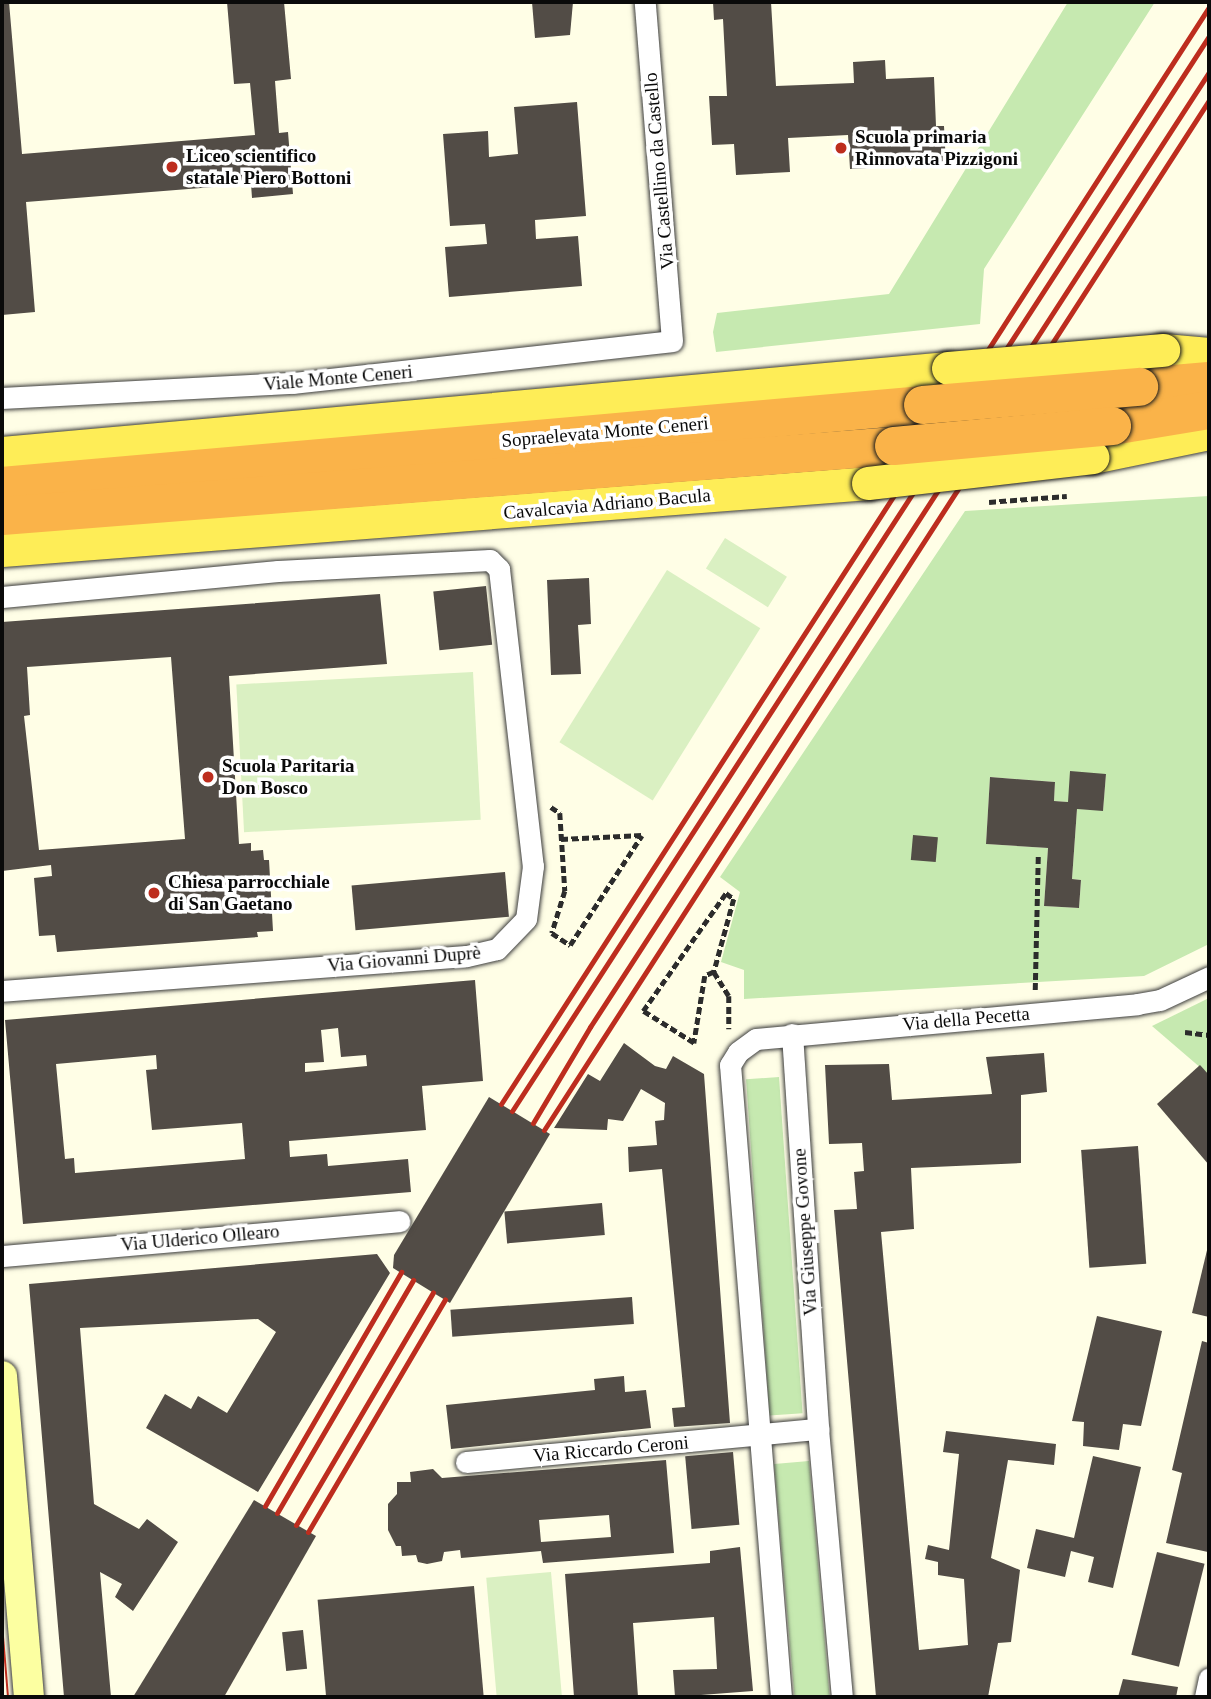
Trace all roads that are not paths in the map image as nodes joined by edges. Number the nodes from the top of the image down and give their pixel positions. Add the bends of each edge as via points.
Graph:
1 (645, 2) edge
2 (672, 341) joint
3 (1209, 354) edge
4 (1209, 381) edge
5 (2, 398) edge
6 (1209, 410) edge
7 (1209, 433) edge
8 (1102, 441) junction
9 (2, 453) edge
10 (721, 456) joint
11 (204, 484) junction
12 (2, 486) edge
13 (2, 516) edge
14 (2, 550) edge
15 (2, 597) edge
16 (1209, 977) edge
17 (2, 991) edge
18 (792, 1034) junction
19 (399, 1221) dead end
20 (2, 1256) edge
21 (2, 1376) edge
22 (818, 1429) junction
23 (757, 1437) junction
24 (466, 1462) dead end
25 (1209, 1678) edge
26 (29, 1697) edge
27 (781, 1697) edge
28 (842, 1697) edge
29 (1205, 1697) edge

1 - 2 street, Via Castellino da Castello
2 - 5 street, Viale Monte Ceneri via 293,383
3 - 9 main road, bridge via 1163,350
4 - 11 highway, Sopraelevata Monte Ceneri, bridge via 923,405
6 - 8 highway, Cavalcavia Adriano Bacula
7 - 8 main road, Cavalcavia Adriano Bacula
8 - 10 highway, Cavalcavia Adriano Bacula, bridge
8 - 14 main road, Cavalcavia Adriano Bacula, bridge via 868,483
10 - 11 highway, Sopraelevata Monte Ceneri
11 - 12 highway, Sopraelevata Monte Ceneri
11 - 13 highway, Sopraelevata Monte Ceneri
15 - 17 street, Via Giovanni Duprè via 490,560 499,569 533,866 526,919 496,949 466,956
16 - 18 street, Via della Pecetta via 1160,1000 1137,1004
18 - 22 street, Via Giuseppe Govone
18 - 23 street, Via della Pecetta via 757,1039 738,1052 730,1065
19 - 20 street, Via Ulderico Ollearo
21 - 26 main road
22 - 23 street
22 - 28 street, Via Giuseppe Govone
23 - 24 street, Via Riccardo Ceroni
23 - 27 street
25 - 29 street

